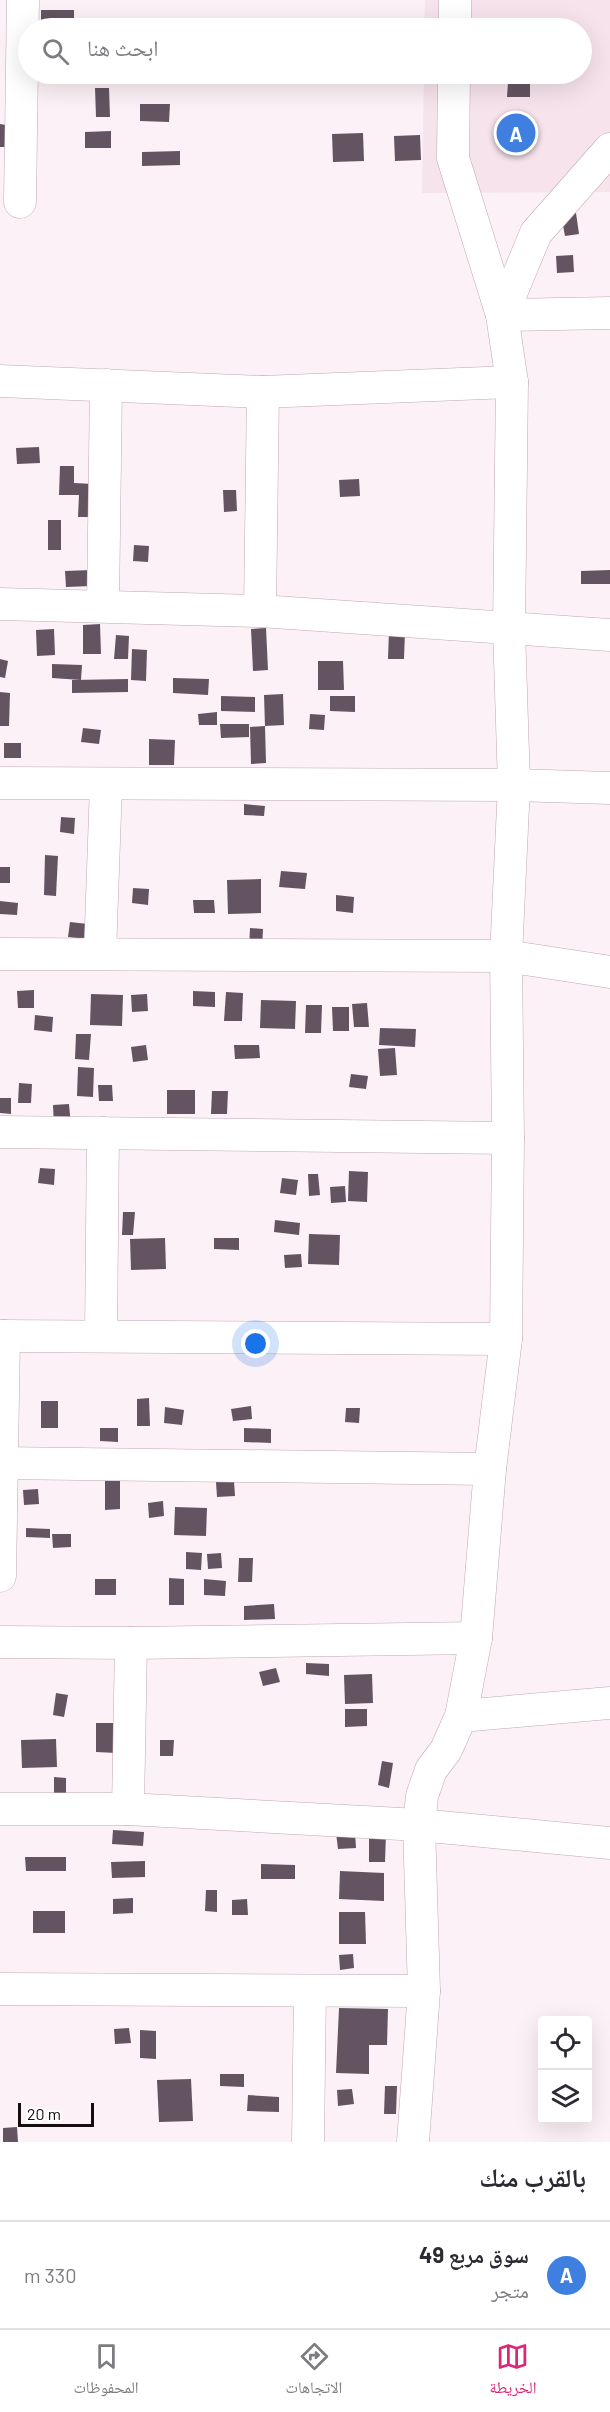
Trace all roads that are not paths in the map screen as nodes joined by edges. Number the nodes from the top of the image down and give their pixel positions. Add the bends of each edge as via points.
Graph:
1 (23, 0) edge
2 (438, 0) edge
3 (455, 0) edge
4 (23, 18) edge
5 (454, 18) edge
6 (22, 84) edge
7 (454, 84) edge
8 (610, 149) edge
9 (20, 201) dead end
10 (610, 314) edge
11 (502, 315) junction
12 (0, 381) edge
13 (512, 382) junction
14 (106, 385) junction
15 (263, 392) junction
16 (0, 604) edge
17 (103, 606) junction
18 (260, 611) junction
19 (509, 629) junction
20 (610, 635) edge
21 (0, 783) edge
22 (106, 785) junction
23 (514, 785) junction
24 (610, 788) edge
25 (0, 954) edge
26 (100, 954) junction
27 (506, 956) junction
28 (610, 972) edge
29 (0, 1132) edge
30 (103, 1133) junction
31 (508, 1137) junction
32 (2, 1336) edge
33 (101, 1336) junction
34 (506, 1339) junction
35 (2, 1462) edge
36 (490, 1469) junction
37 (0, 1576) edge
38 (476, 1638) junction
39 (0, 1642) edge
40 (131, 1643) junction
41 (610, 1703) edge
42 (461, 1716) junction
43 (0, 1809) edge
44 (128, 1809) junction
45 (419, 1825) junction
46 (610, 1843) edge
47 (0, 1989) edge
48 (309, 1991) junction
49 (424, 1991) junction
50 (308, 2142) edge
51 (413, 2142) edge

1 - 4 street
2 - 3 street
3 - 5 street
6 - 9 street
7 - 11 street via 453,158
8 - 11 street via 537,233
10 - 11 street
11 - 13 street
12 - 14 street
13 - 15 street
13 - 19 street
14 - 15 street
14 - 17 street
15 - 18 street
16 - 17 street
17 - 18 street
18 - 19 street
19 - 20 street
19 - 23 street
21 - 22 street
22 - 23 street
22 - 26 street
23 - 24 street
23 - 27 street
25 - 26 street
26 - 27 street
27 - 28 street
27 - 31 street
29 - 30 street
30 - 31 street
30 - 33 street
31 - 34 street
32 - 33 street
32 - 35 street
33 - 34 street
34 - 36 street
35 - 36 street
35 - 37 street
36 - 38 street
38 - 40 street
38 - 42 street
39 - 40 street
40 - 44 street
41 - 42 street
42 - 45 street via 446,1750 431,1770 422,1796
43 - 44 street
44 - 45 street
45 - 46 street
45 - 49 street
47 - 48 street
48 - 49 street
48 - 50 street
49 - 51 street

